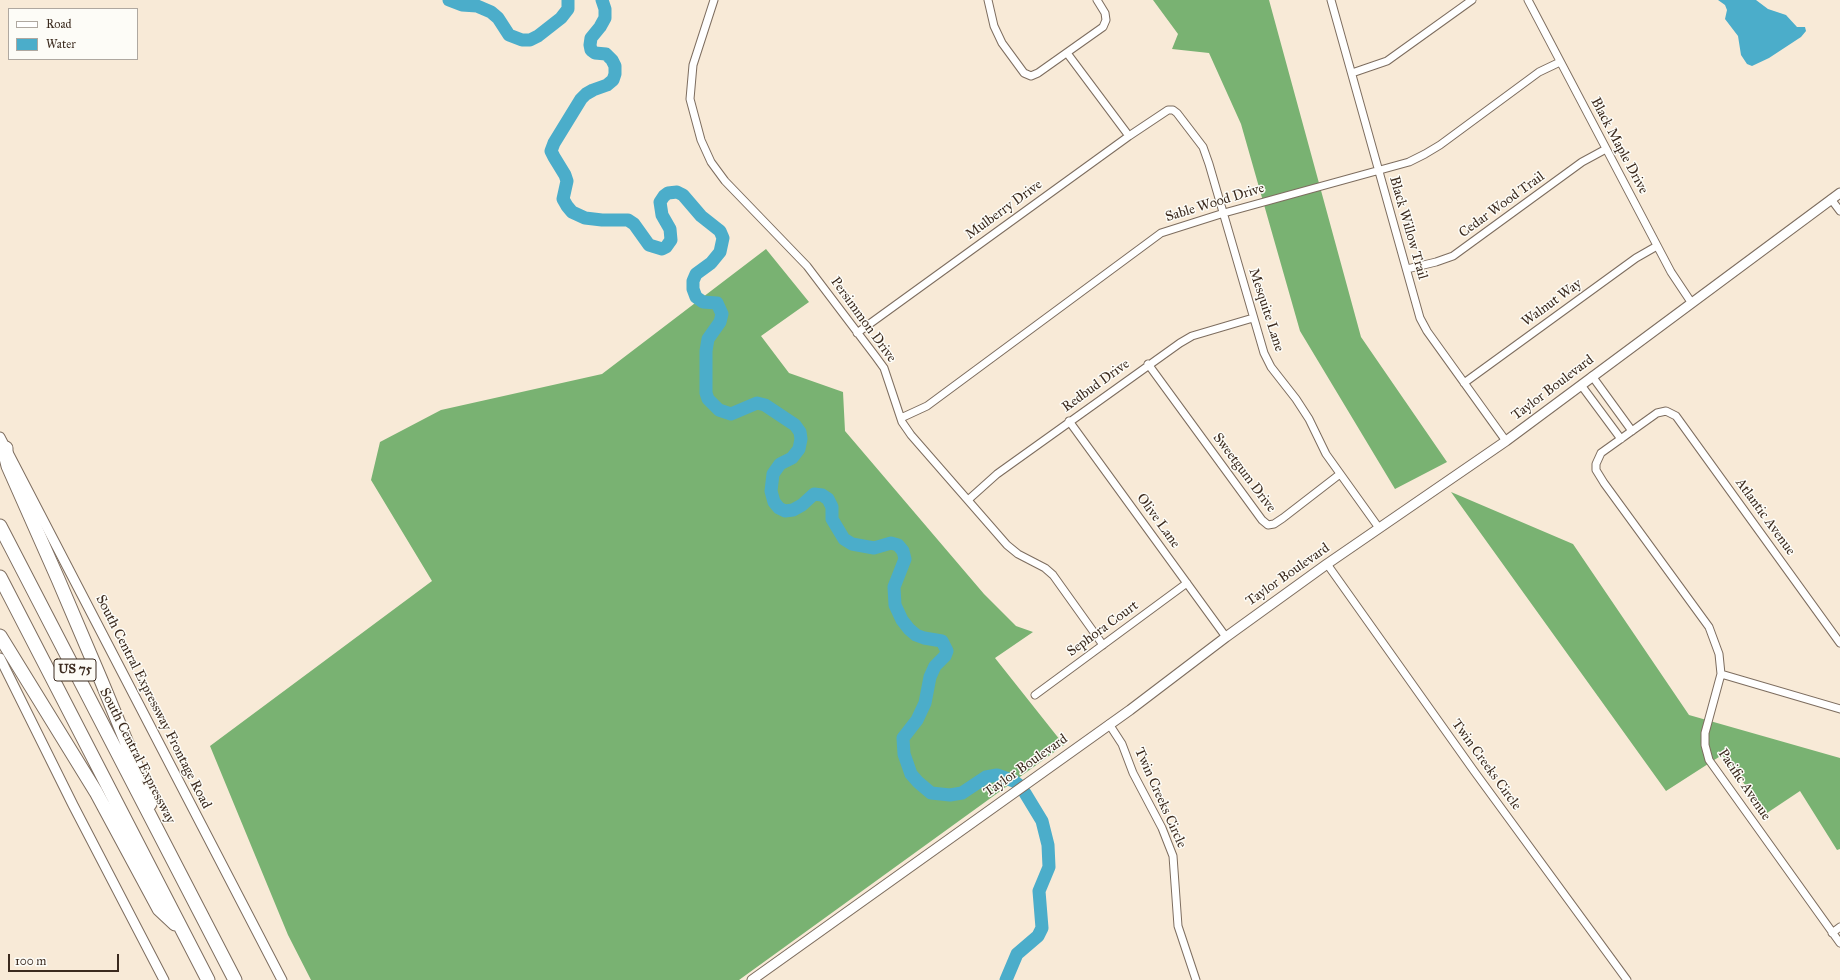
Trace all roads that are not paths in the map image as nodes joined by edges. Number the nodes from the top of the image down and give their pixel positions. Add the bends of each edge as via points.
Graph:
1 (714, 0) edge
2 (988, 0) edge
3 (1097, 0) edge
4 (1331, 0) edge
5 (1472, 0) edge
6 (1528, 0) edge
7 (1067, 53) junction
8 (1560, 62) junction
9 (1352, 73) junction
10 (1168, 110) joint
11 (1129, 136) junction
12 (1606, 149) junction
13 (1379, 170) junction
14 (1840, 192) edge
15 (1831, 199) junction
16 (1840, 211) edge
17 (1224, 213) junction
18 (1657, 246) junction
19 (1407, 269) junction
20 (1691, 302) junction
21 (1253, 318) junction
22 (857, 333) junction
23 (1148, 364) junction
24 (1592, 376) junction
25 (1464, 383) junction
26 (1581, 385) junction
27 (901, 418) junction
28 (1069, 421) junction
29 (1632, 431) junction
30 (1621, 439) junction
31 (1506, 440) junction
32 (3, 442) edge
33 (1340, 474) junction
34 (968, 500) junction
35 (0, 526) edge
36 (1379, 528) junction
37 (1327, 564) junction
38 (0, 577) edge
39 (1187, 583) junction
40 (0, 636) edge
41 (1226, 637) junction
42 (1840, 643) edge
43 (1103, 646) junction
44 (0, 658) edge
45 (1722, 674) junction
46 (1035, 695) dead end
47 (1840, 709) edge
48 (1109, 724) junction
49 (149, 814) junction
50 (1840, 927) edge
51 (182, 931) junction
52 (1832, 933) junction
53 (1840, 943) edge
54 (164, 980) edge
55 (208, 980) edge
56 (235, 980) edge
57 (282, 980) edge
58 (752, 980) edge
59 (1196, 980) edge
60 (1627, 980) edge

1 - 22 street, Persimmon Drive via 693,65 690,99 700,140 711,162 725,181 807,266
2 - 7 street via 994,26 1002,43 1024,73 1031,76 1038,73
3 - 7 street via 1105,13 1103,27
4 - 9 street, Black Willow Trail
5 - 9 street via 1387,62
6 - 8 street, Black Maple Drive
7 - 11 street
8 - 12 street, Black Maple Drive
8 - 13 street, Sable Wood Drive via 1539,72 1425,154 1409,162
9 - 13 street, Black Willow Trail
10 - 11 street, Mulberry Drive
10 - 17 street, Mesquite Lane via 1177,113 1203,147
11 - 22 street, Mulberry Drive
12 - 18 street, Black Maple Drive
12 - 19 street, Cedar Wood Trail via 1582,162 1453,256
13 - 17 street, Sable Wood Drive
13 - 19 street, Black Willow Trail
14 - 15 street, Taylor Boulevard
15 - 16 street
15 - 20 street, Taylor Boulevard
17 - 21 street, Mesquite Lane
17 - 27 street, Sable Wood Drive via 1161,233 927,406
18 - 20 street, Black Maple Drive
18 - 25 street, Walnut Way via 1636,258
19 - 25 street, Black Willow Trail via 1420,318
20 - 24 street, Taylor Boulevard
21 - 23 street, Redbud Drive via 1192,336
21 - 33 street, Mesquite Lane via 1267,360 1309,419 1326,454
22 - 27 street, Persimmon Drive via 884,368
23 - 28 street, Redbud Drive
23 - 33 street, Sweetgum Drive via 1268,525 1283,518
24 - 26 street, Taylor Boulevard
24 - 29 street
25 - 31 street, Black Willow Trail
26 - 30 street
26 - 31 street, Taylor Boulevard
27 - 34 street, Persimmon Drive via 911,435
28 - 34 street, Redbud Drive via 997,474
28 - 39 street, Olive Lane
29 - 30 street
29 - 42 street, Atlantic Avenue via 1657,413 1666,410 1676,416
30 - 45 street, Pacific Avenue via 1602,453 1596,470 1709,627 1720,654
31 - 36 street, Taylor Boulevard
32 - 49 highway via 8,466 150,799
32 - 57 street, South Central Expressway Frontage Road
33 - 36 street, Mesquite Lane
34 - 43 street, Persimmon Drive via 1007,545 1053,575
35 - 49 highway, South Central Expressway / US 75
36 - 37 street, Taylor Boulevard
37 - 41 street, Taylor Boulevard
37 - 60 street, Twin Creeks Circle via 1483,784
38 - 51 highway, US 75
39 - 41 street, Olive Lane
39 - 43 street, Sephora Court
40 - 51 highway via 96,792 159,909
41 - 48 street, Taylor Boulevard
43 - 46 street, Sephora Court
44 - 54 street via 72,805
45 - 47 street
45 - 52 street, Pacific Avenue via 1705,733 1709,760
48 - 58 street, Taylor Boulevard
48 - 59 street, Twin Creeks Circle via 1122,744 1173,856 1178,926
49 - 56 highway, South Central Expressway / US 75
50 - 52 street
51 - 55 highway, US 75
52 - 53 street, Pacific Avenue

